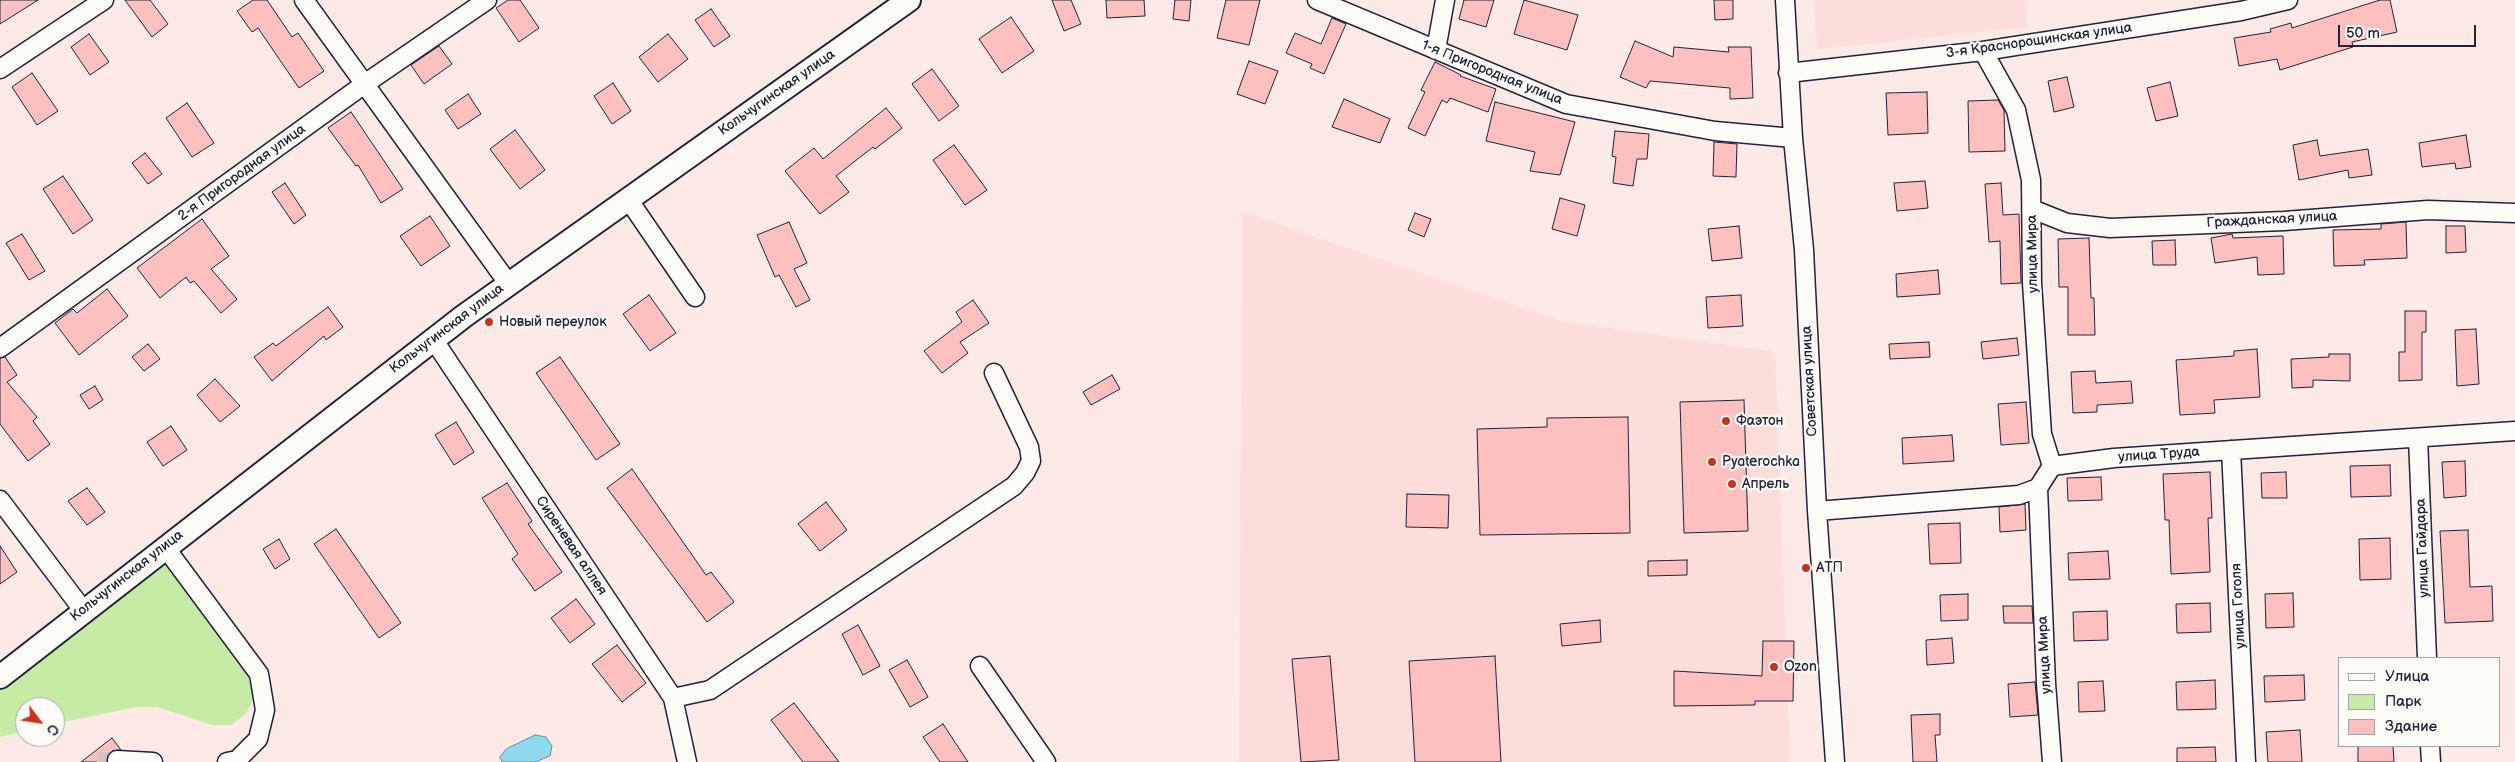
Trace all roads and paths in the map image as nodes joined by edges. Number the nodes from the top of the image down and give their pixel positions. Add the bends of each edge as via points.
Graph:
1 (104, 0) edge
2 (304, 0) edge
3 (487, 0) edge
4 (909, 0) edge
5 (1317, 0) edge
6 (1445, 0) edge
7 (1785, 0) edge
8 (2288, 0) edge
9 (1436, 50) junction
10 (1983, 51) junction
11 (0, 69) edge
12 (1788, 73) junction
13 (366, 83) junction
14 (1793, 138) junction
15 (628, 199) junction
16 (2032, 209) junction
17 (2515, 213) edge
18 (508, 283) junction
19 (695, 297) dead end
20 (433, 339) junction
21 (0, 348) edge
22 (994, 373) dead end
23 (2515, 431) edge
24 (2418, 438) junction
25 (2231, 450) junction
26 (2052, 466) junction
27 (2038, 488) junction
28 (0, 500) edge
29 (1817, 511) junction
30 (165, 547) junction
31 (83, 610) junction
32 (2427, 657) edge
33 (980, 666) dead end
34 (0, 677) edge
35 (673, 698) junction
36 (2430, 747) edge
37 (117, 760) dead end
38 (233, 761) edge
39 (154, 762) edge
40 (687, 762) edge
41 (1046, 762) edge
42 (1835, 762) edge
43 (2052, 762) edge
44 (2246, 762) edge
45 (2431, 762) edge

1 - 11 street
2 - 13 street
3 - 13 street, 2-я Пригородная улица
4 - 15 main road, Кольчугинская улица
5 - 9 street, 1-я Пригородная улица
6 - 9 street
7 - 12 street, Советская улица
8 - 10 street, 3-я Краснорощинская улица via 2241,11
9 - 14 street, 1-я Пригородная улица via 1566,104 1715,131
10 - 12 street, 3-я Краснорощинская улица
10 - 16 street, улица Мира via 2016,110 2031,180
12 - 14 street, Советская улица
13 - 18 street
13 - 21 street, 2-я Пригородная улица
14 - 29 street, Советская улица via 1804,250
15 - 18 main road, Кольчугинская улица
15 - 19 street
16 - 17 street, Гражданская улица via 2067,223 2110,228 2284,221 2428,210
16 - 26 street, улица Мира via 2032,283 2042,434
18 - 20 main road, Кольчугинская улица
20 - 30 main road, Кольчугинская улица
20 - 35 street, Сиреневая аллея
22 - 35 street via 1029,447 1031,460 1014,486 710,690
23 - 24 street, улица Труда
24 - 25 street, улица Труда
24 - 32 street, улица Гайдара
25 - 26 street, улица Труда
25 - 44 street, улица Гоголя
26 - 27 street
27 - 29 street via 2020,496
27 - 43 street, улица Мира
28 - 31 street
29 - 42 street, Советская улица
30 - 31 main road, Кольчугинская улица
30 - 38 street via 259,674 265,710 258,739
31 - 34 main road, Кольчугинская улица
33 - 41 street
35 - 40 street, Сиреневая аллея
36 - 45 street
37 - 39 street

